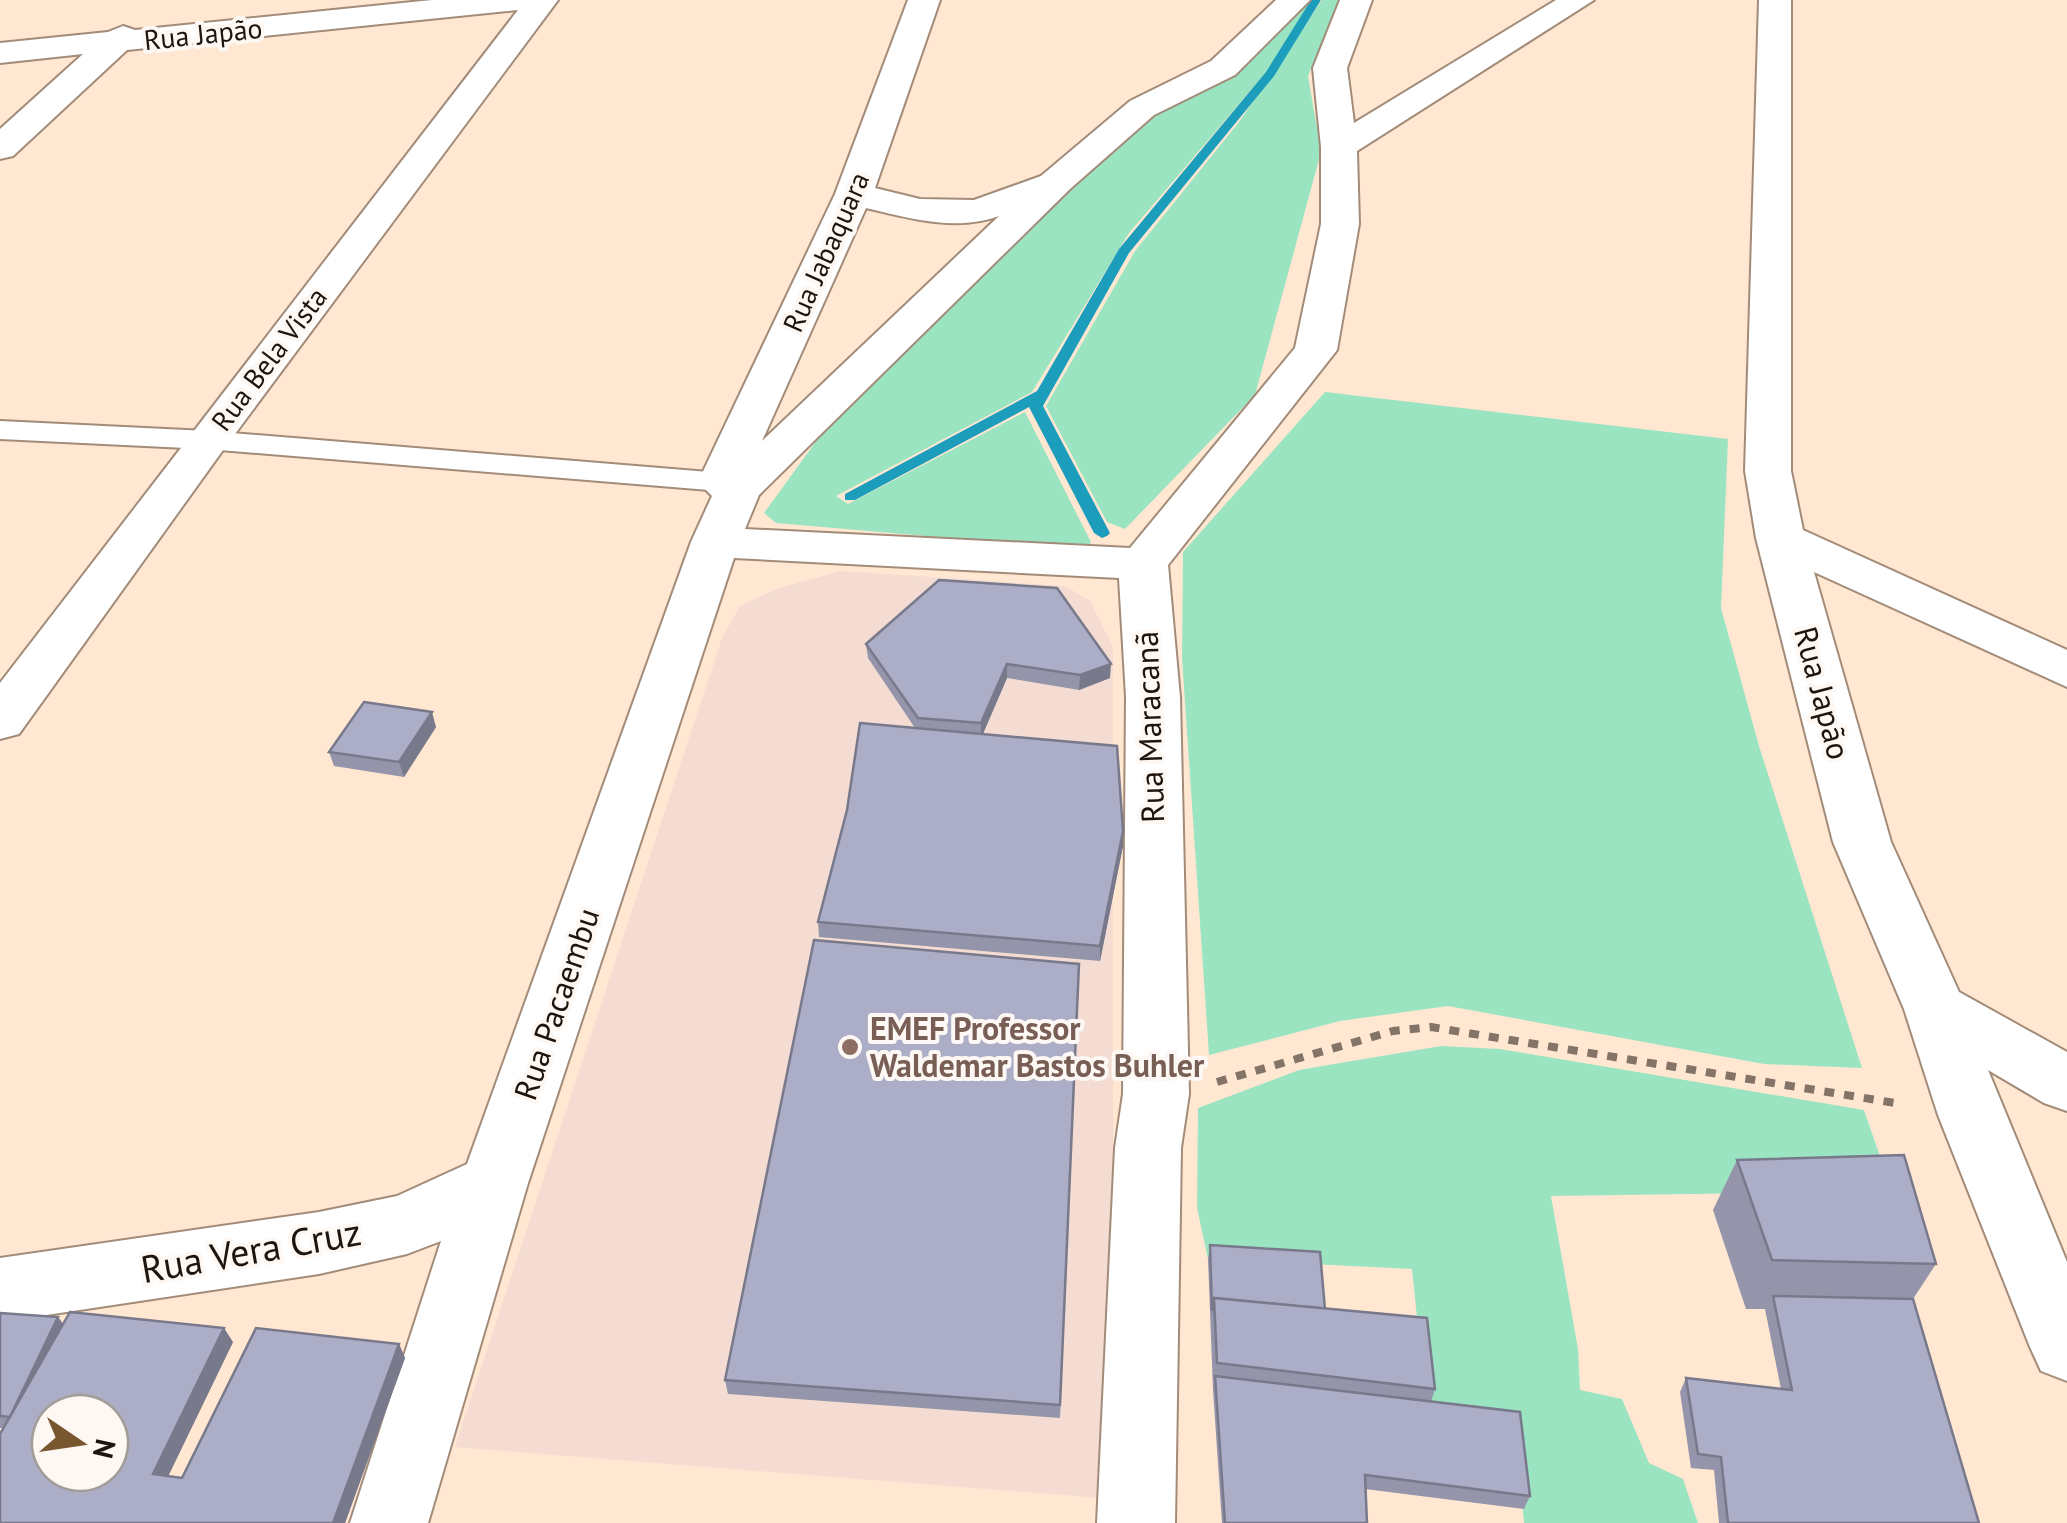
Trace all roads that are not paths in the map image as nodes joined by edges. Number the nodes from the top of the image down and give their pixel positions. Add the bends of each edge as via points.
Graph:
1 (169, 0) edge
2 (526, 0) edge
3 (542, 0) edge
4 (924, 0) edge
5 (1294, 0) edge
6 (1356, 0) edge
7 (1578, 0) edge
8 (1774, 0) edge
9 (113, 44) junction
10 (0, 52) edge
11 (1339, 147) junction
12 (0, 148) edge
13 (1058, 181) junction
14 (854, 194) junction
15 (0, 430) edge
16 (207, 440) junction
17 (725, 505) junction
18 (1780, 538) junction
19 (1143, 564) junction
20 (2067, 670) edge
21 (0, 721) edge
22 (1935, 1010) junction
23 (2067, 1084) edge
24 (494, 1184) junction
25 (0, 1290) edge
26 (2067, 1346) edge
27 (392, 1511) edge
28 (1136, 1523) edge

1 - 9 street
2 - 9 street, Rua Japão
3 - 16 street, Rua Bela Vista
4 - 14 street, Rua Jabaquara
5 - 13 street via 1223,68 1142,108
6 - 11 street via 1330,68
7 - 11 street
8 - 18 street, Rua Japão via 1768,470
9 - 10 street, Rua Japão
9 - 12 street
11 - 19 street via 1340,224 1316,350
13 - 14 street via 978,211 920,210
13 - 17 street
14 - 17 street, Rua Jabaquara
15 - 16 lane
16 - 17 lane
16 - 21 street, Rua Bela Vista
17 - 19 street
17 - 24 street, Rua Pacaembu
18 - 20 street
18 - 22 street, Rua Japão via 1862,842
19 - 28 street, Rua Maracanã via 1153,697 1154,1102
22 - 23 street
22 - 26 street, Rua Japão
24 - 25 street, Rua Vera Cruz via 407,1224 320,1243
24 - 27 street, Rua Pacaembu

